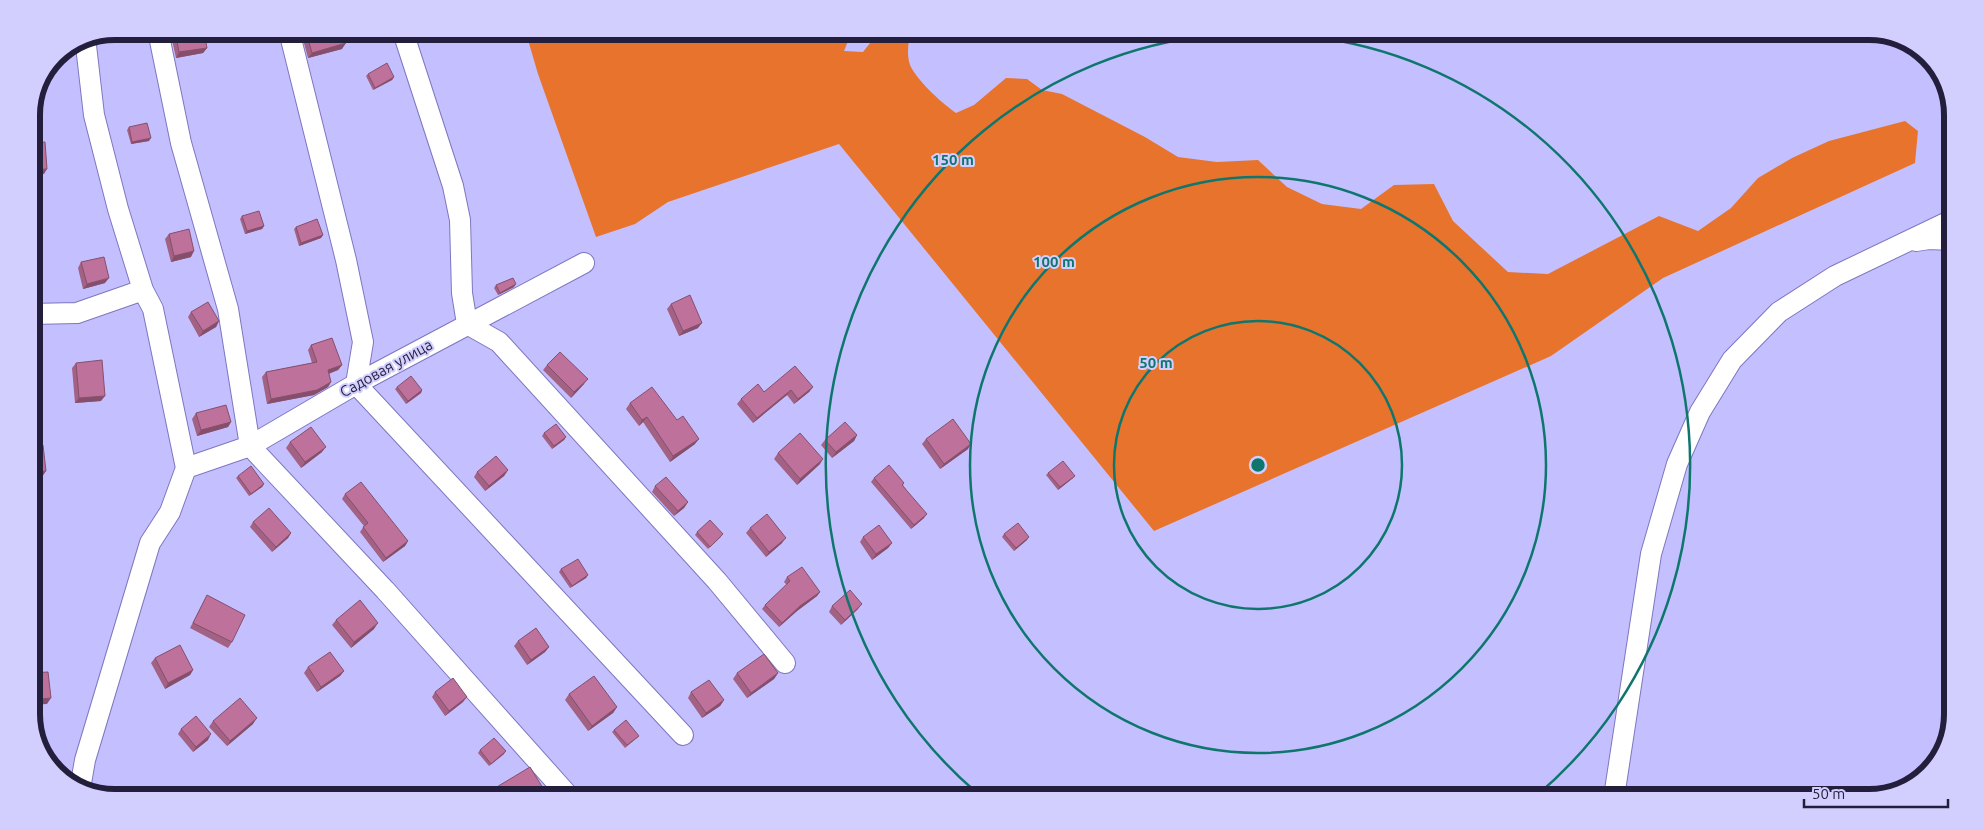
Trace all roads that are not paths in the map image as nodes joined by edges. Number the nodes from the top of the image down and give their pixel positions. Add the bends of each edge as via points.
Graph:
1 (160, 40) edge
2 (291, 40) edge
3 (406, 40) edge
4 (86, 46) edge
5 (1944, 224) edge
6 (1944, 240) edge
7 (1902, 244) junction
8 (584, 262) dead end
9 (143, 290) junction
10 (40, 314) edge
11 (468, 324) junction
12 (356, 384) junction
13 (250, 446) junction
14 (186, 468) junction
15 (785, 663) dead end
16 (683, 736) dead end
17 (81, 781) edge
18 (562, 789) edge
19 (1615, 789) edge

1 - 13 street via 181,143 228,309
2 - 12 street via 363,342
3 - 11 street via 453,186 460,220 462,293
4 - 9 street via 94,115
5 - 7 street
6 - 7 street
7 - 19 street via 1835,276 1779,312 1732,360 1700,412 1677,464 1651,554
8 - 11 street, Садовая улица
9 - 10 street via 77,313
9 - 14 street via 152,309
11 - 12 street, Садовая улица
11 - 15 street via 499,342 716,581
12 - 13 street, Садовая улица
12 - 16 street
13 - 14 street, Садовая улица
13 - 18 street via 385,590
14 - 17 street via 170,512 150,543

